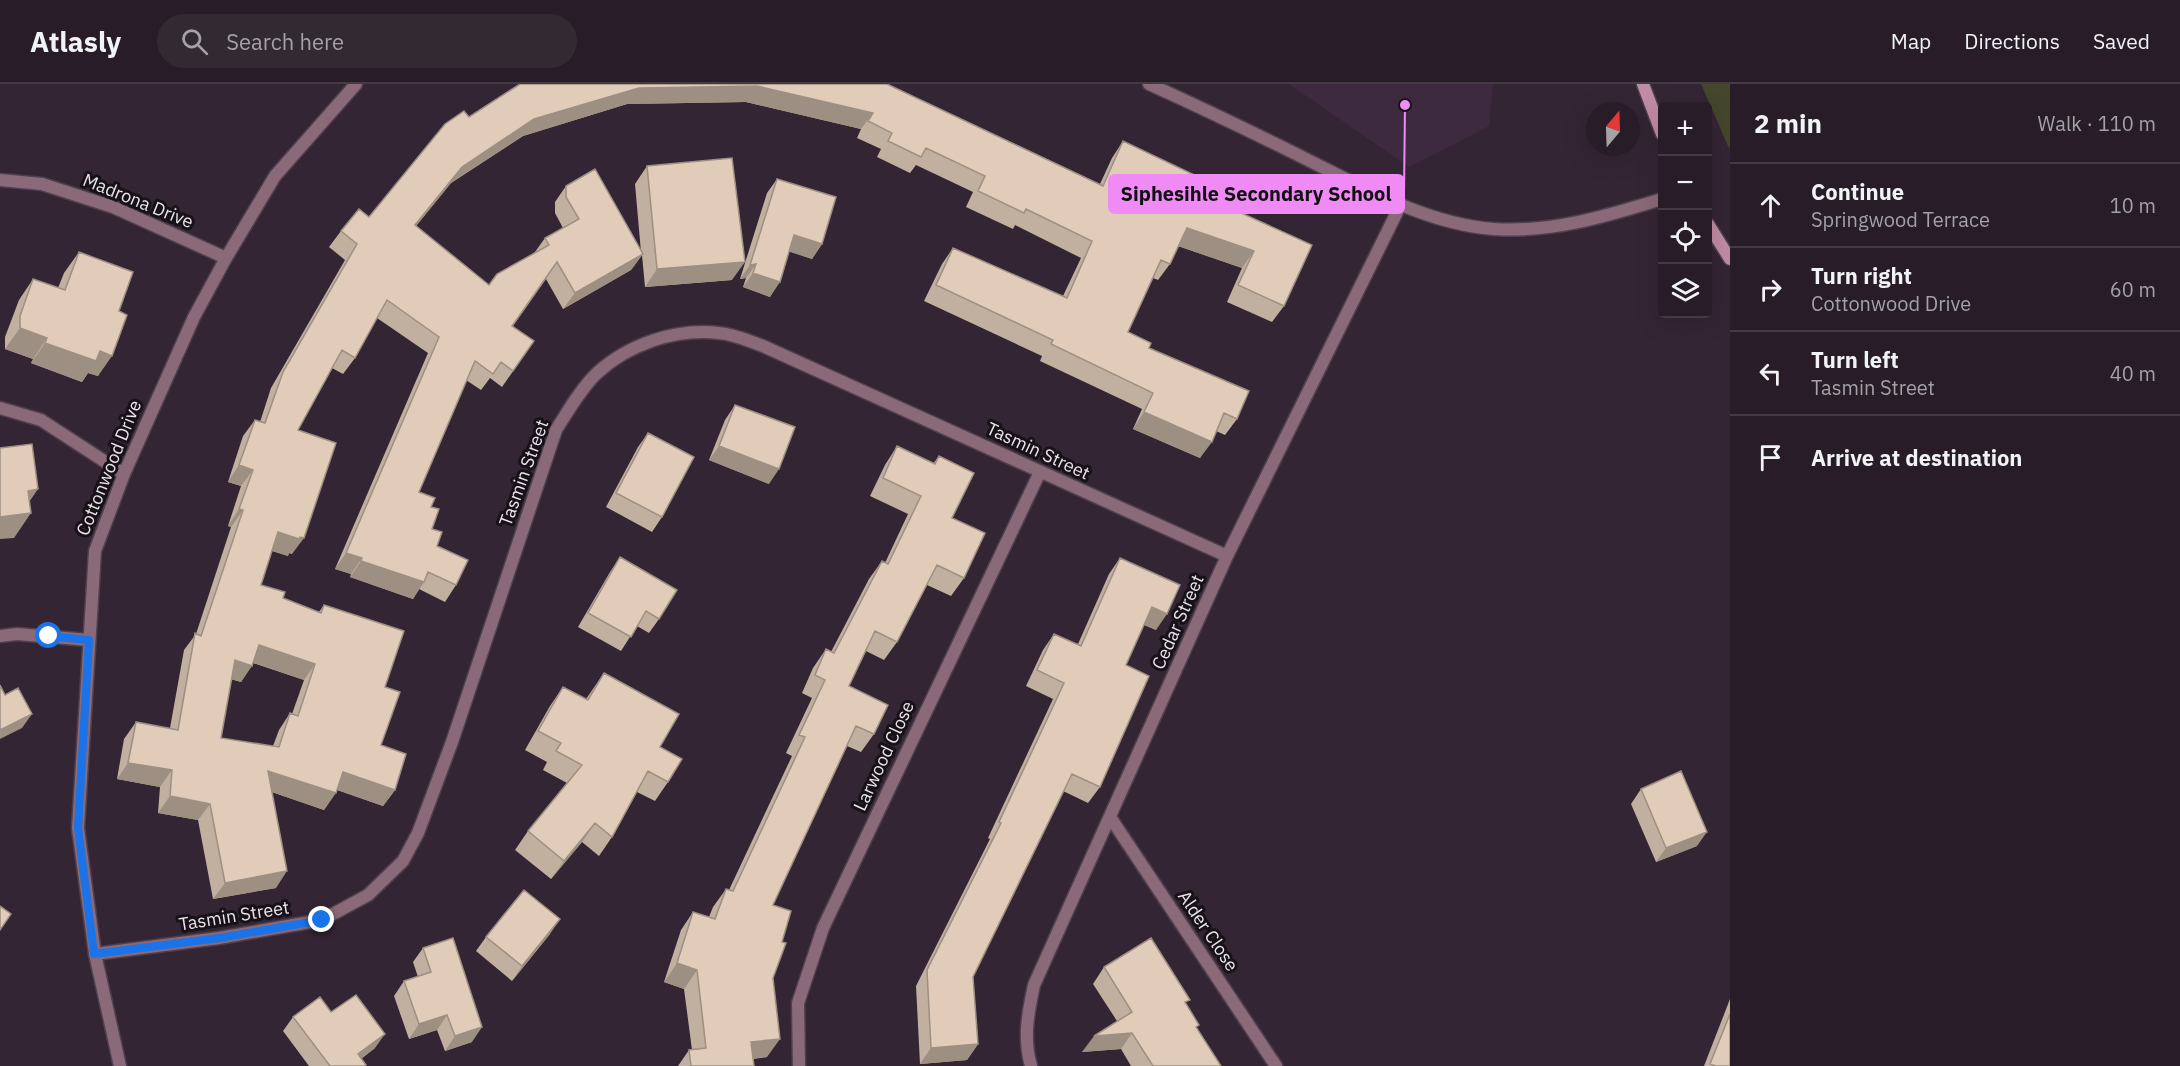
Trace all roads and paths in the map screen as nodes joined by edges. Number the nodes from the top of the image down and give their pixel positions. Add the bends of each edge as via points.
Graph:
1 (356, 84) edge
2 (1149, 84) edge
3 (1643, 84) edge
4 (1658, 123) edge
5 (0, 180) edge
6 (1658, 200) edge
7 (1401, 204) junction
8 (1712, 232) edge
9 (226, 258) junction
10 (1730, 259) edge
11 (0, 408) edge
12 (1040, 472) junction
13 (123, 474) junction
14 (1227, 556) junction
15 (0, 636) edge
16 (89, 640) junction
17 (1110, 817) junction
18 (94, 954) junction
19 (120, 1066) edge
20 (799, 1066) edge
21 (1031, 1066) edge
22 (1276, 1066) edge

1 - 9 street, Cottonwood Drive via 275,176
2 - 7 street
3 - 4 main road
5 - 9 street, Madrona Drive via 42,184 113,207
6 - 7 street via 1557,227 1493,229
7 - 14 street, Cedar Street
8 - 10 main road
9 - 13 street, Cottonwood Drive via 194,317
11 - 13 street via 41,420
12 - 14 street, Tasmin Street
12 - 18 street, Tasmin Street via 764,345 720,333 680,332 638,346 597,373 556,430 452,742 418,833 403,861 368,895 322,920
12 - 20 street, Larwood Close via 823,928 798,1003
13 - 16 street, Cottonwood Drive via 95,552
14 - 17 street, Cedar Street
15 - 16 street
16 - 18 street, Cottonwood Drive via 78,828
17 - 21 street, Cedar Street via 1034,985 1026,1022
17 - 22 street, Alder Close
18 - 19 street, Cottonwood Drive

